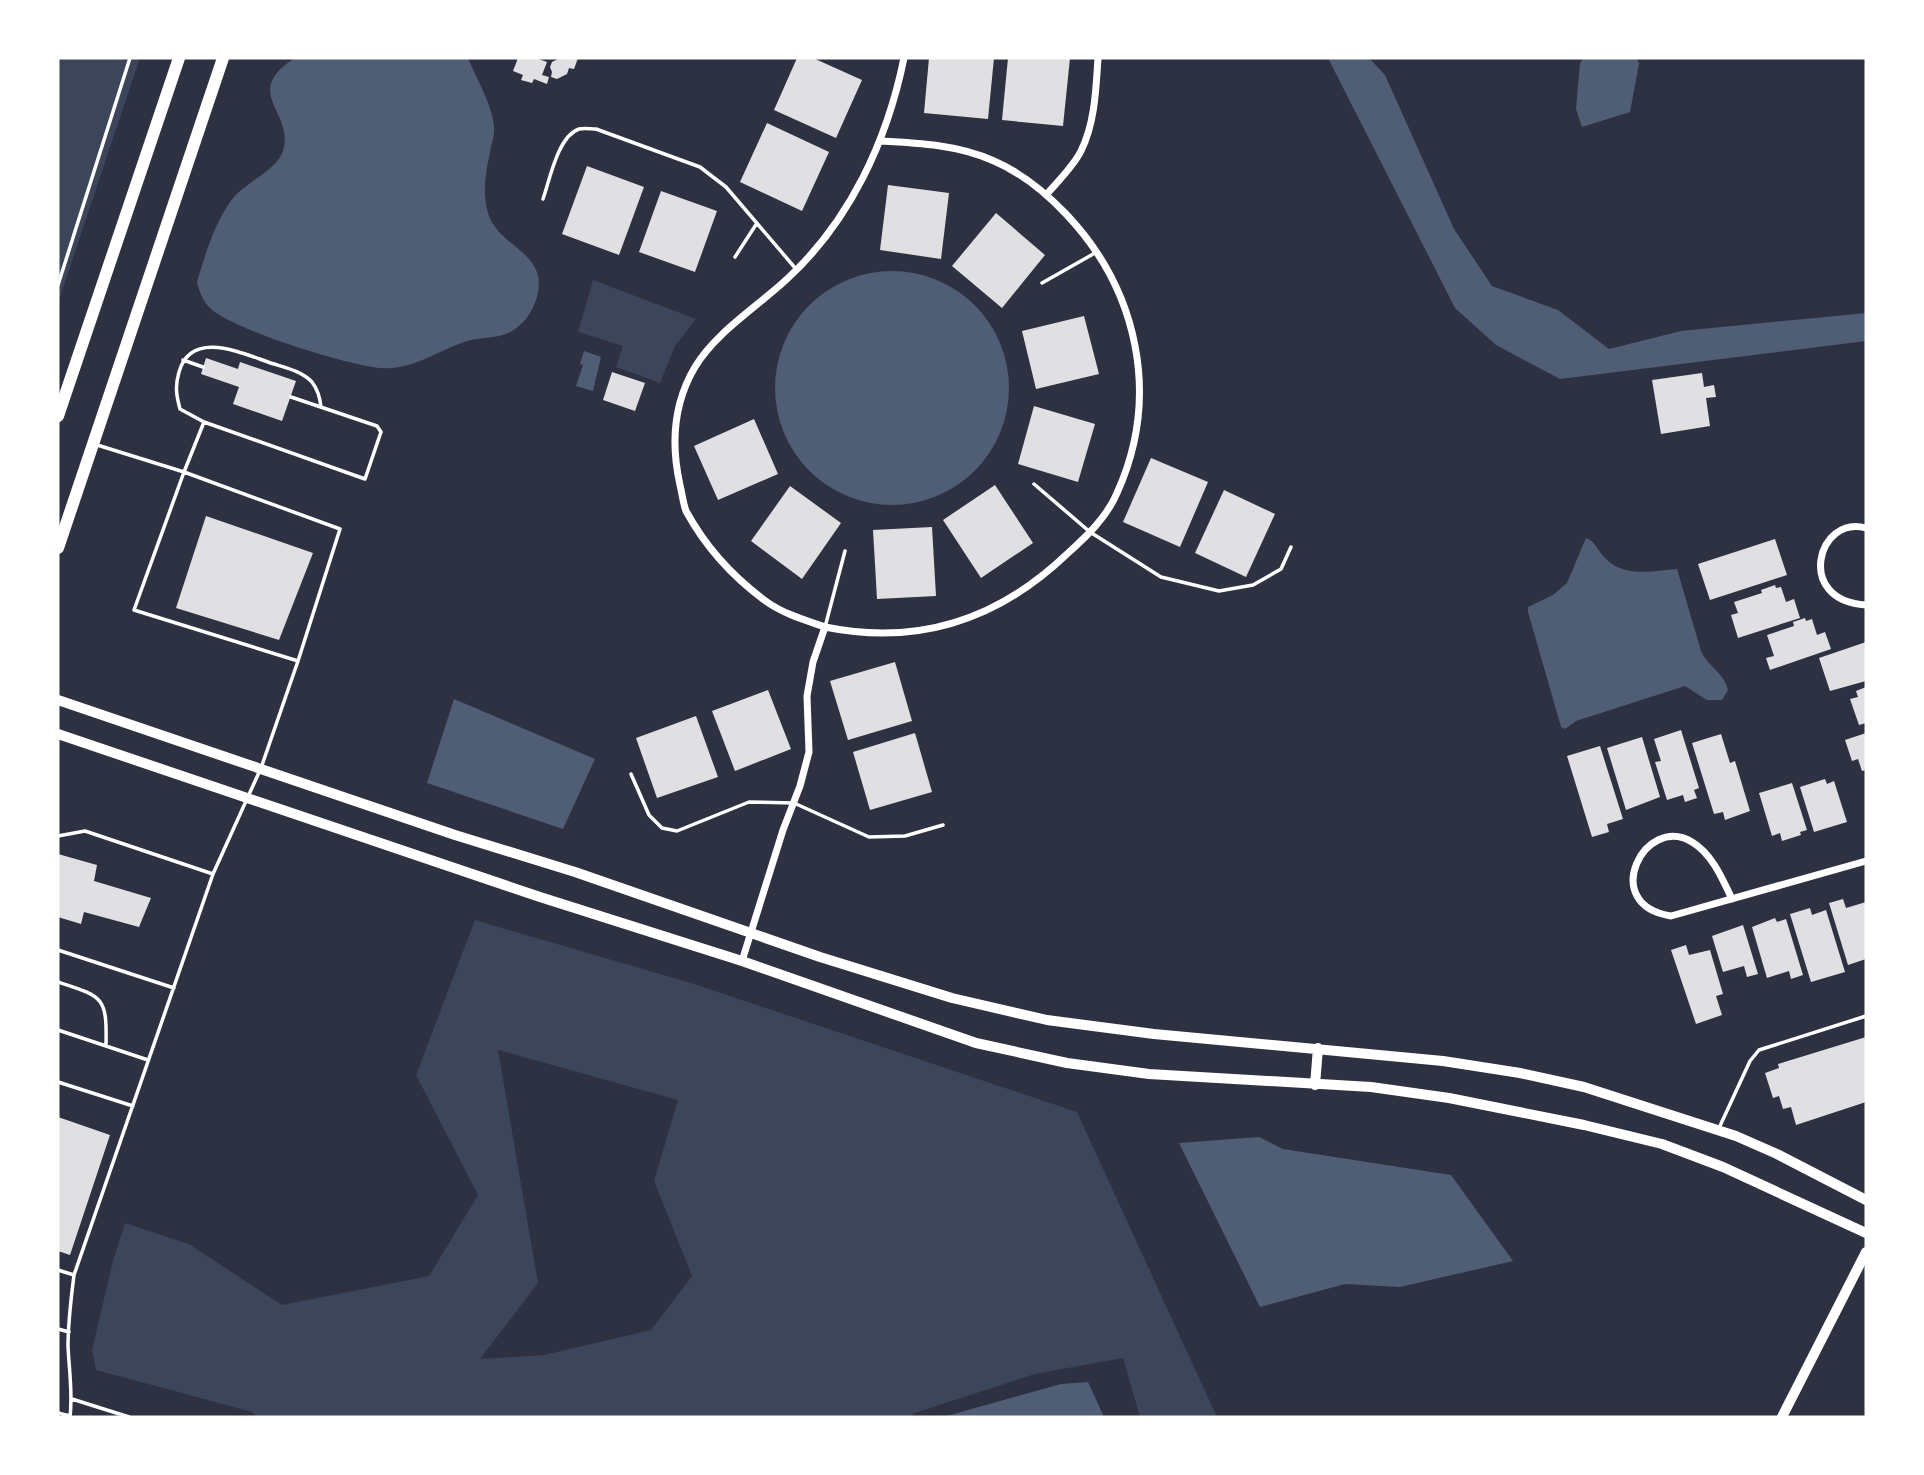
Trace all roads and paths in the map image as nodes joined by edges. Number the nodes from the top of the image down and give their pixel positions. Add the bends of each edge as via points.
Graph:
1 (130, 58) edge
2 (179, 58) edge
3 (223, 58) edge
4 (904, 58) edge
5 (1098, 58) edge
6 (880, 141) junction
7 (1046, 195) junction
8 (543, 199) dead end
9 (757, 223) junction
10 (1097, 252) junction
11 (735, 257) dead end
12 (796, 269) junction
13 (1042, 284) dead end
14 (58, 285) edge
15 (183, 360) junction
16 (203, 367) dead end
17 (290, 397) dead end
18 (321, 407) junction
19 (58, 416) edge
20 (204, 422) junction
21 (92, 443) junction
22 (184, 472) junction
23 (1034, 484) dead end
24 (1866, 528) edge
25 (1090, 533) junction
26 (1291, 547) dead end
27 (58, 548) edge
28 (845, 551) dead end
29 (1866, 604) edge
30 (825, 627) junction
31 (298, 661) junction
32 (58, 700) edge
33 (58, 734) edge
34 (261, 768) junction
35 (631, 774) dead end
36 (248, 799) junction
37 (794, 803) junction
38 (943, 825) dead end
39 (58, 836) edge
40 (1866, 861) edge
41 (213, 874) junction
42 (1731, 899) junction
43 (750, 933) junction
44 (58, 950) edge
45 (742, 961) junction
46 (58, 982) edge
47 (174, 988) junction
48 (1866, 1016) edge
49 (58, 1030) edge
50 (106, 1046) junction
51 (1318, 1048) junction
52 (148, 1060) junction
53 (58, 1082) edge
54 (1315, 1085) junction
55 (132, 1106) junction
56 (1718, 1130) junction
57 (1866, 1200) edge
58 (1866, 1233) edge
59 (1866, 1252) edge
60 (58, 1270) edge
61 (75, 1275) junction
62 (58, 1329) edge
63 (69, 1332) junction
64 (72, 1399) junction
65 (58, 1413) edge
66 (70, 1417) edge
67 (129, 1417) edge
68 (1782, 1417) edge

1 - 14 path
2 - 19 main road
3 - 21 main road
4 - 6 street
5 - 7 street via 1087,137 1080,154
6 - 7 street via 954,148 994,161 1031,181
6 - 12 street via 839,218
7 - 10 street via 1086,234
8 - 9 lane via 562,144 581,128 596,129 700,167 726,187
9 - 11 lane
9 - 12 lane
10 - 13 lane
10 - 25 street via 1130,318 1139,409 1133,449 1116,495
12 - 30 street via 696,366 683,392 673,436 685,509 713,553 766,602
15 - 16 lane
15 - 18 lane via 194,350 210,347 299,372 311,381
15 - 20 lane via 175,388 180,409
17 - 18 lane
18 - 20 lane via 377,426 381,432 365,480
20 - 22 lane
21 - 22 lane
21 - 27 main road
22 - 31 lane via 340,529
22 - 31 lane via 134,610
23 - 25 lane
24 - 29 street via 1841,529 1821,554 1820,569 1825,586 1834,595 1853,604
25 - 26 lane via 1161,577 1219,591 1253,585 1282,569
25 - 30 street via 1020,594 976,616 895,634
28 - 30 lane
30 - 37 street via 807,696 809,752
31 - 34 lane
32 - 34 street
33 - 36 street
34 - 36 lane
34 - 43 street
35 - 37 lane via 649,815 662,828 677,831 749,802
36 - 41 lane
36 - 45 street
37 - 38 lane via 869,836 905,836
37 - 43 street
39 - 41 lane via 85,831
40 - 42 street
41 - 47 lane
42 - 42 street via 1679,915 1660,914 1639,898 1633,871 1637,858 1664,838 1683,838 1713,863
43 - 45 street
43 - 51 street via 952,998 1046,1020
44 - 47 lane
45 - 54 street via 976,1043 1067,1063 1149,1074
46 - 50 lane via 98,998 106,1010
47 - 52 lane
48 - 56 lane via 1759,1050
49 - 50 lane
50 - 52 lane
51 - 54 street
51 - 56 street via 1520,1073 1584,1087
52 - 55 lane
53 - 55 lane
54 - 58 street via 1449,1098 1662,1144
55 - 61 lane
56 - 57 street via 1777,1154
59 - 68 street
60 - 61 lane
61 - 63 lane
62 - 63 lane
63 - 64 lane
64 - 66 lane
64 - 67 lane
65 - 66 lane

